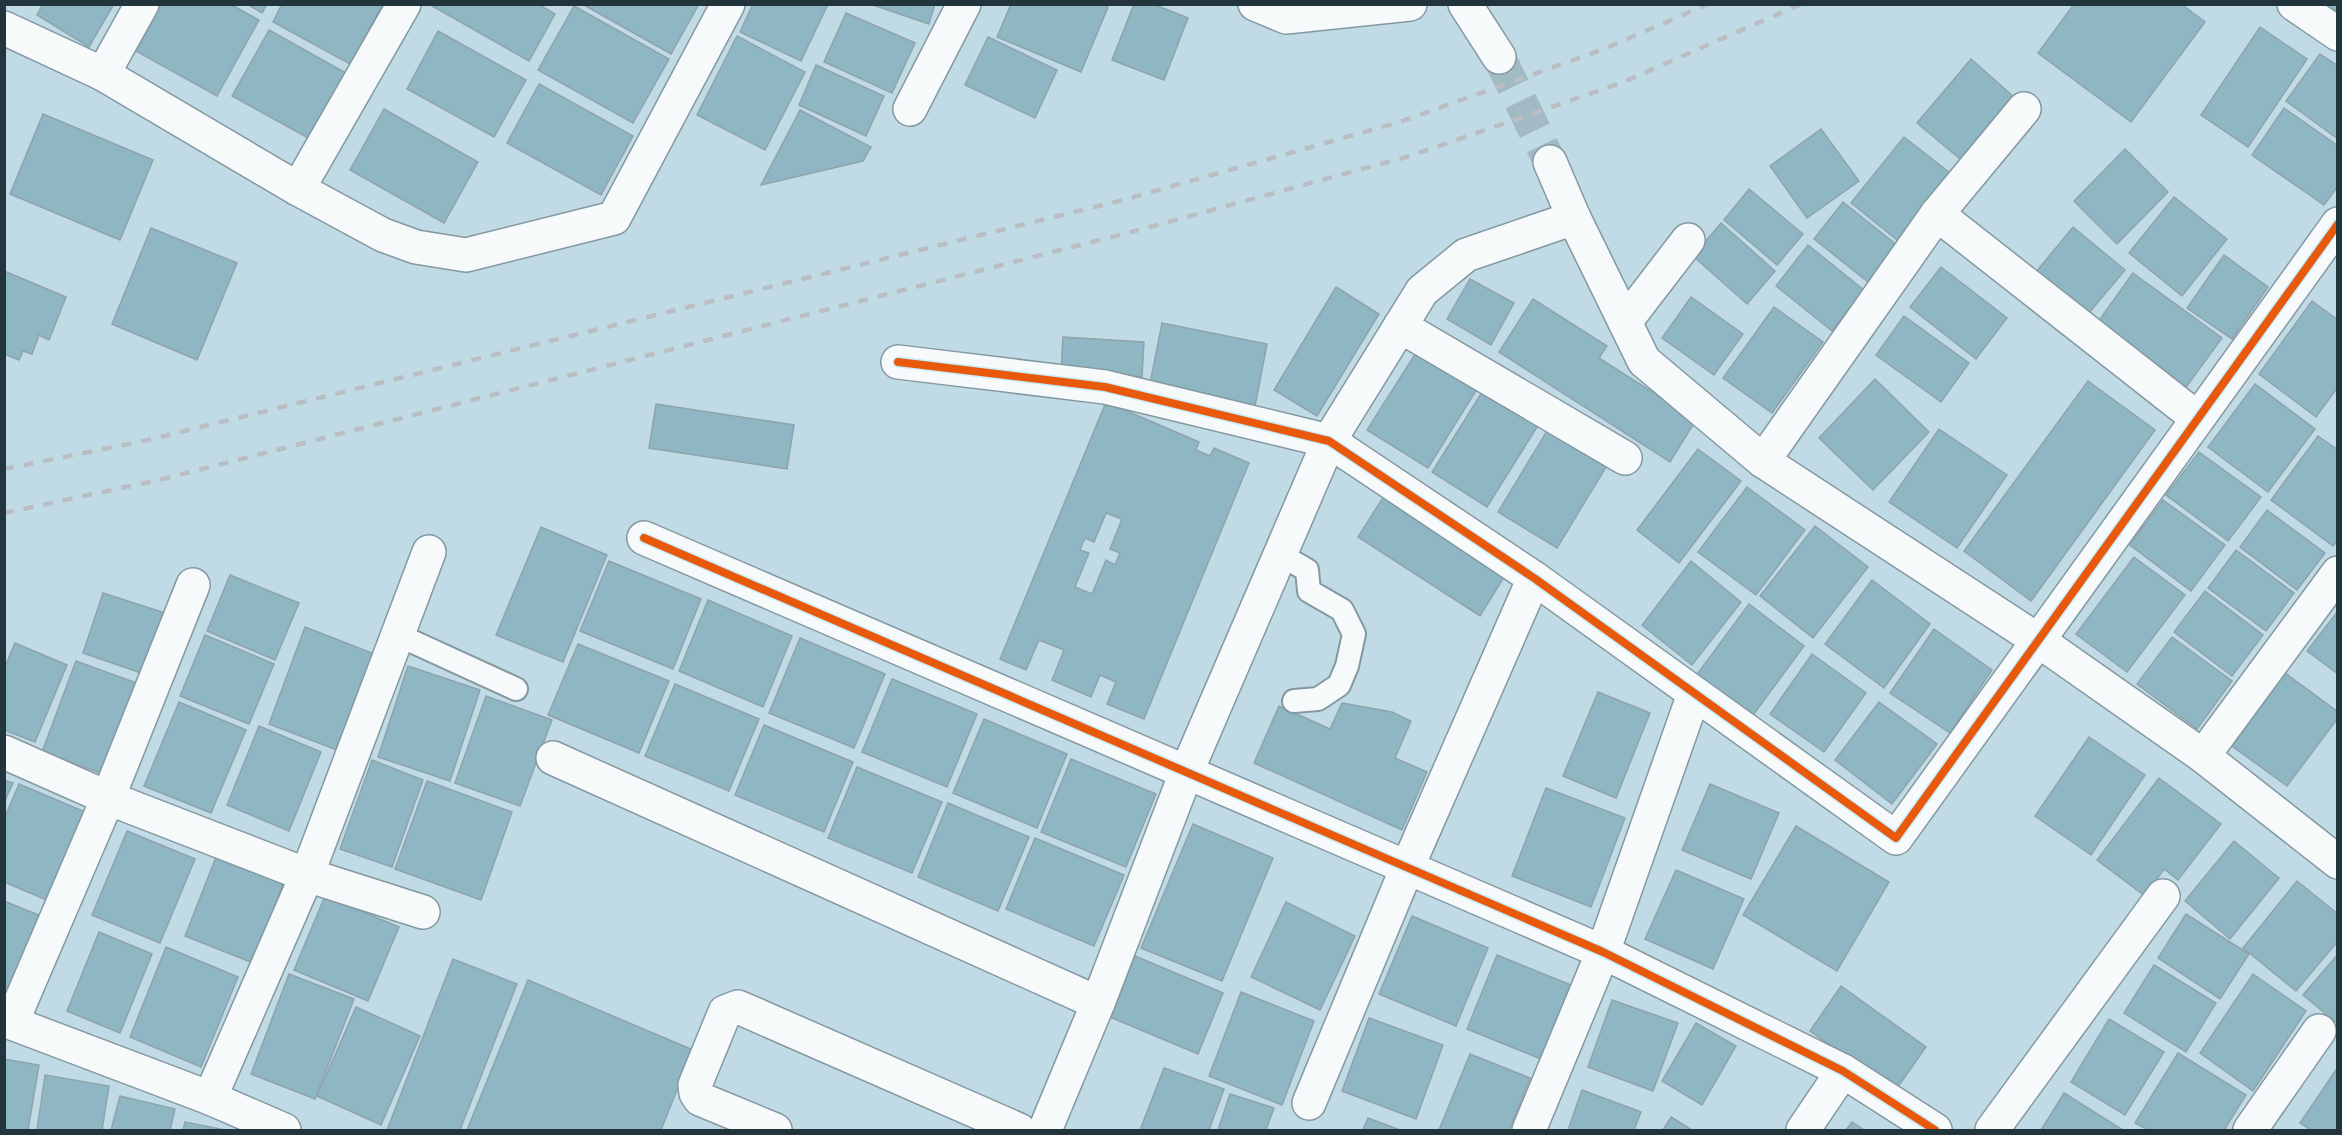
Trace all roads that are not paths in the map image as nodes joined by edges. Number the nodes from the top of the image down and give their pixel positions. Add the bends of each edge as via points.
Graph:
1 (142, 4) edge
2 (404, 4) edge
3 (728, 4) edge
4 (964, 4) edge
5 (1255, 4) edge
6 (1410, 4) edge
7 (1465, 4) edge
8 (2294, 4) edge
9 (4, 28) edge
10 (2337, 34) edge
11 (1498, 57) tunnel mouth
12 (103, 74) junction
13 (910, 109) dead end
14 (2024, 109) dead end
15 (1550, 162) tunnel mouth
16 (298, 189) junction
17 (1937, 214) junction
18 (1574, 218) junction
19 (2337, 224) edge
20 (1688, 240) dead end
21 (2326, 263) edge
22 (1625, 322) junction
23 (1400, 326) junction
24 (898, 362) dead end
25 (2197, 418) junction
26 (1329, 441) junction
27 (1625, 458) dead end
28 (1763, 461) junction
29 (644, 538) dead end
30 (429, 552) dead end
31 (1281, 555) junction
32 (2337, 573) edge
33 (1534, 578) junction
34 (193, 585) dead end
35 (398, 635) junction
36 (2039, 641) junction
37 (516, 689) dead end
38 (1694, 694) junction
39 (1294, 701) dead end
40 (4, 752) edge
41 (2203, 756) junction
42 (553, 758) dead end
43 (1186, 773) junction
44 (108, 798) junction
45 (2337, 862) edge
46 (1407, 868) junction
47 (307, 875) junction
48 (2163, 896) dead end
49 (423, 912) dead end
50 (1603, 952) junction
51 (1098, 1002) junction
52 (8, 1021) edge
53 (2319, 1031) dead end
54 (1843, 1071) junction
55 (210, 1098) junction
56 (1309, 1103) dead end
57 (284, 1131) edge
58 (775, 1131) edge
59 (1019, 1131) edge
60 (1045, 1131) edge
61 (1529, 1131) edge
62 (1803, 1131) edge
63 (1935, 1131) edge
64 (1992, 1131) edge
65 (2250, 1131) edge

1 - 12 street
2 - 16 street
3 - 16 street via 614,218 466,255 416,247 383,235
4 - 13 street
5 - 6 street via 1286,17
7 - 11 street
8 - 10 street
9 - 12 street
12 - 16 street
14 - 17 street
15 - 18 street
17 - 25 street
17 - 28 street
18 - 22 street
18 - 23 street via 1466,255 1422,291
19 - 21 street
20 - 22 street
21 - 25 street
22 - 28 street via 1644,361
23 - 26 street
23 - 27 street
24 - 26 street via 1105,387
25 - 36 street
26 - 31 street
26 - 33 street
28 - 36 street
29 - 43 street
30 - 35 street
31 - 39 lane via 1307,570 1309,591 1342,610 1354,634 1339,685 1318,699
31 - 43 street
32 - 41 street
33 - 38 street
33 - 46 street
34 - 44 street
35 - 37 lane
35 - 47 street
36 - 38 street via 1896,838
36 - 41 street
38 - 50 street
40 - 44 street
41 - 45 street
42 - 51 street
43 - 46 street
43 - 51 street
44 - 47 street
44 - 52 street
46 - 50 street
46 - 56 street
47 - 49 street
47 - 55 street
48 - 64 street
50 - 54 street
50 - 61 street
51 - 60 street
52 - 55 street
53 - 65 street
54 - 62 street
54 - 63 street
55 - 57 street
58 - 59 street via 700,1099 696,1093 695,1085 725,1012 738,1007

